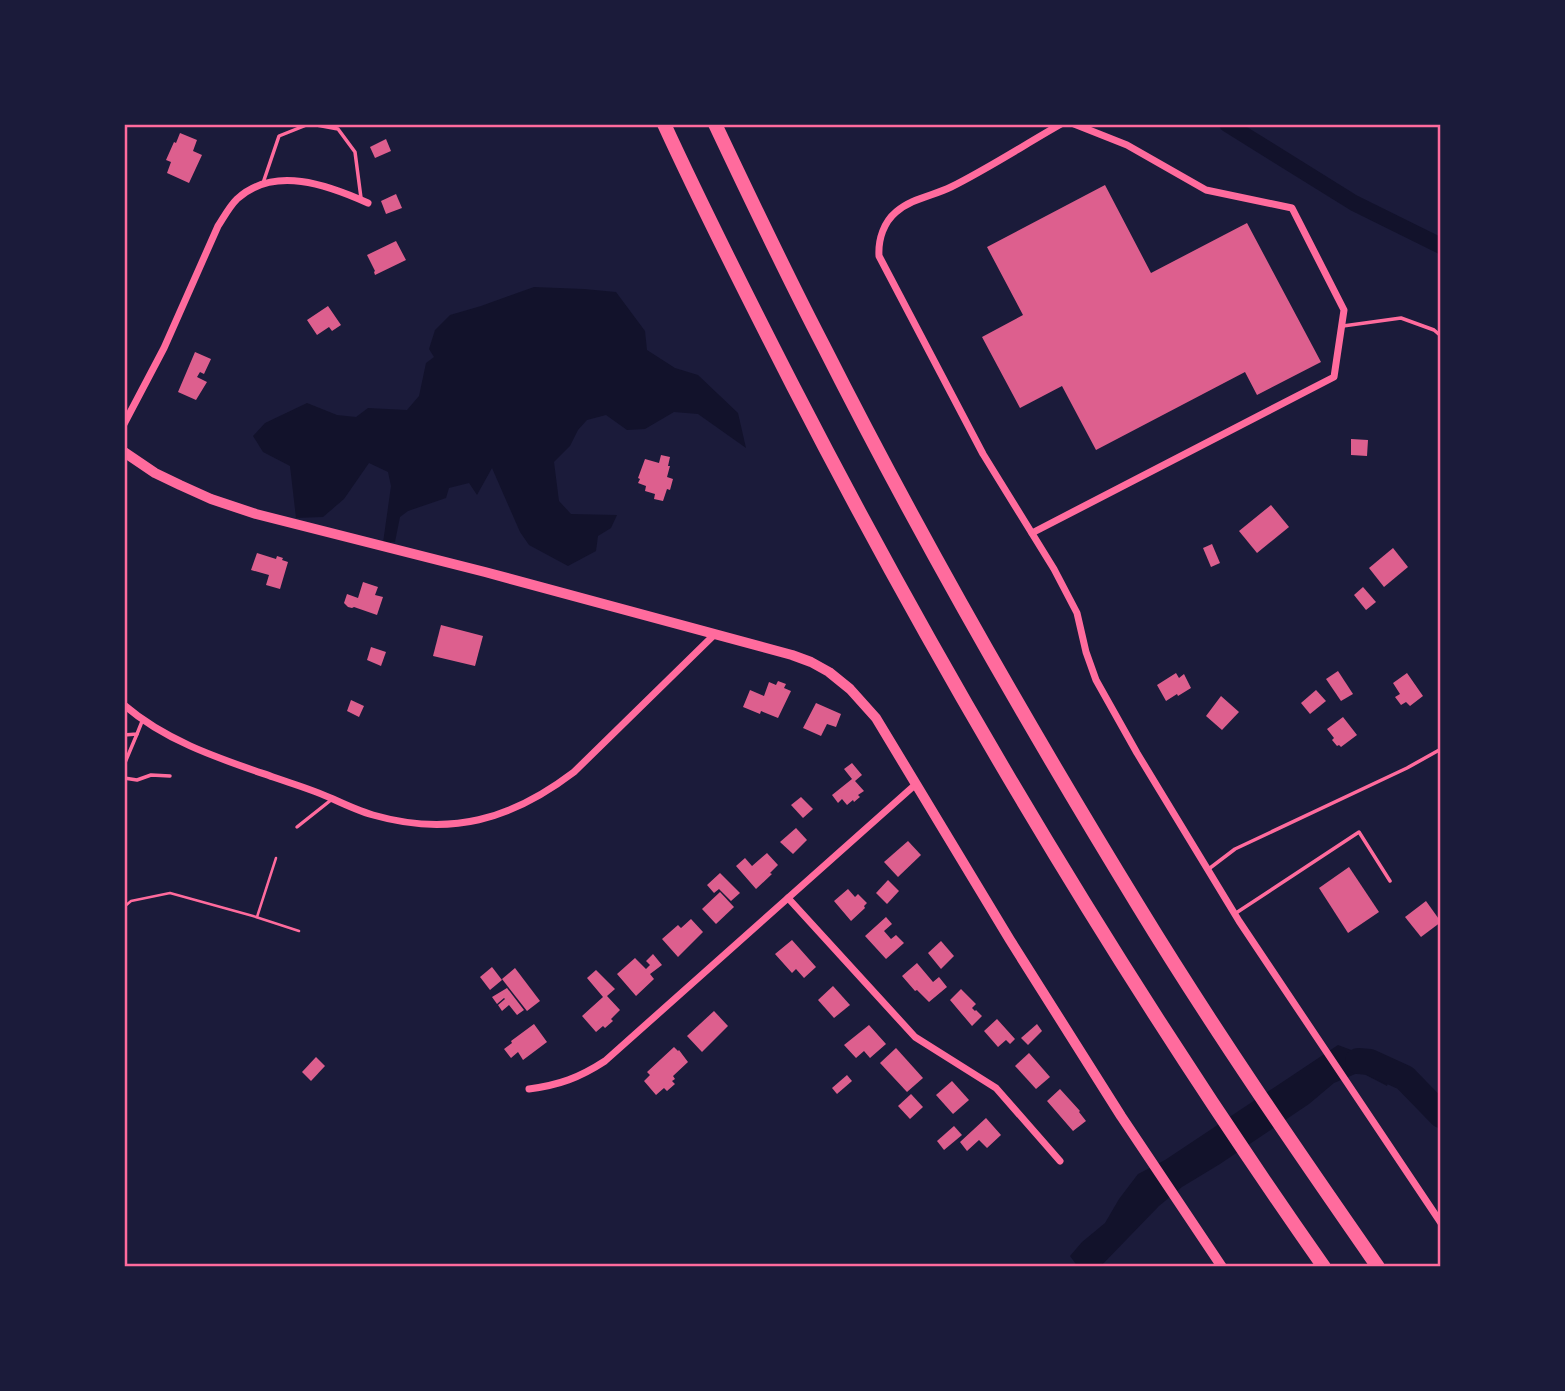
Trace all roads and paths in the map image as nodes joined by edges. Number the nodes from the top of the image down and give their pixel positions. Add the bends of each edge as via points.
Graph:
1 (310, 124) edge
2 (664, 124) edge
3 (715, 124) edge
4 (1061, 124) edge
5 (1074, 124) edge
6 (263, 184) junction
7 (365, 201) joint
8 (1341, 327) junction
9 (1441, 336) edge
10 (124, 424) edge
11 (124, 452) edge
12 (1032, 533) junction
13 (716, 633) junction
14 (124, 705) edge
15 (143, 719) junction
16 (137, 734) junction
17 (124, 735) edge
18 (1441, 749) edge
19 (124, 765) edge
20 (170, 776) dead end
21 (124, 778) edge
22 (916, 784) junction
23 (332, 799) junction
24 (296, 827) dead end
25 (276, 858) dead end
26 (1208, 870) junction
27 (1391, 881) dead end
28 (788, 898) junction
29 (124, 908) edge
30 (1234, 914) junction
31 (257, 917) junction
32 (299, 931) dead end
33 (528, 1089) dead end
34 (1060, 1161) dead end
35 (1441, 1223) edge
36 (1222, 1267) edge
37 (1324, 1267) edge
38 (1378, 1267) edge

1 - 6 lane via 279,136
1 - 7 lane via 338,130 355,152
2 - 37 highway via 821,440 948,674 1103,933
3 - 38 highway via 822,345 1043,747 1140,909
4 - 12 street via 950,188 906,205 886,223 878,249 983,454
5 - 8 street via 1127,145 1206,190 1292,208 1344,310
6 - 7 street via 302,181
6 - 10 street via 238,199 218,226 164,348
8 - 9 lane via 1401,318
8 - 12 street via 1335,377
11 - 13 street via 180,485 256,514
12 - 26 street via 1077,614 1096,680
13 - 22 street via 792,654 829,672 876,718
13 - 23 street via 574,772 529,803 477,820 423,824 370,814
14 - 15 street
15 - 16 lane
15 - 23 street via 211,755
16 - 17 lane
16 - 19 lane
18 - 26 lane via 1235,849
20 - 21 lane
22 - 28 street
22 - 36 street via 1010,940
23 - 24 lane
25 - 31 path
26 - 30 street
27 - 30 lane via 1359,832
28 - 33 street via 605,1061 569,1081
28 - 34 street via 915,1037 996,1088
29 - 31 path via 131,901 170,893
30 - 35 street
31 - 32 path

